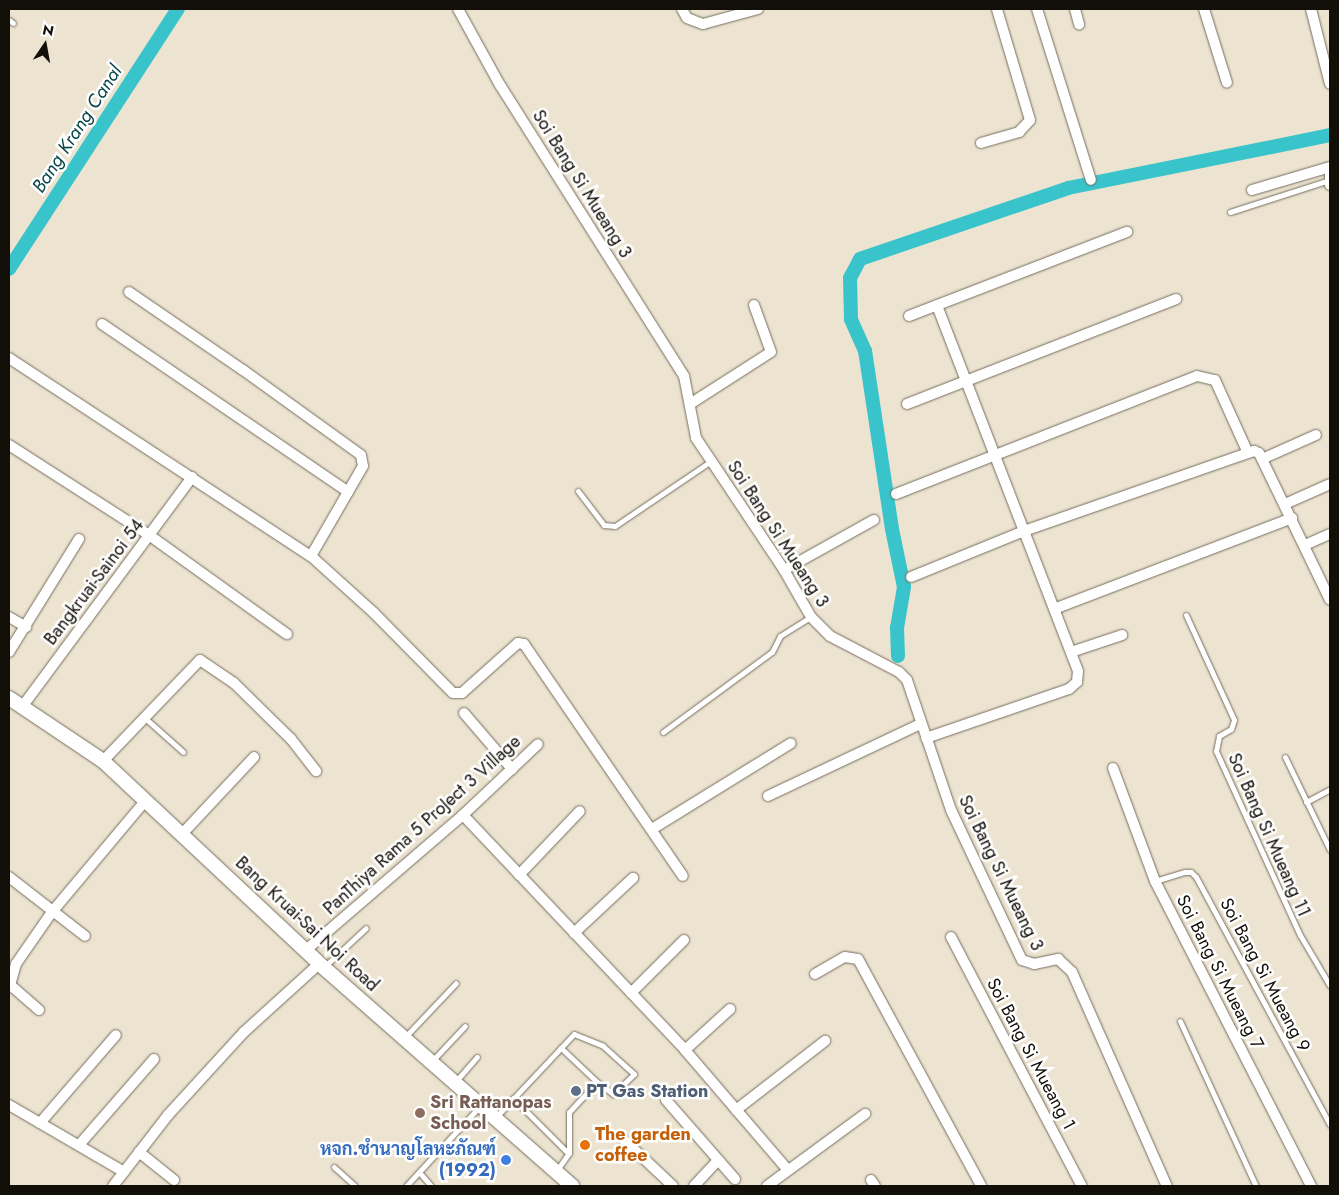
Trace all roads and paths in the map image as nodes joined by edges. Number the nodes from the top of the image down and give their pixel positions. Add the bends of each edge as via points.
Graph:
1 (458, 9) edge
2 (682, 9) edge
3 (758, 9) edge
4 (997, 9) edge
5 (1037, 9) edge
6 (1075, 9) edge
7 (1204, 9) edge
8 (1311, 9) edge
9 (1079, 24) dead end
10 (1227, 83) dead end
11 (1330, 84) edge
12 (981, 143) dead end
13 (1330, 167) edge
14 (1091, 180) dead end
15 (1330, 183) edge
16 (1252, 190) dead end
17 (1230, 212) dead end
18 (1128, 232) dead end
19 (129, 292) dead end
20 (1176, 299) dead end
21 (754, 305) dead end
22 (937, 305) junction
23 (908, 316) dead end
24 (102, 324) dead end
25 (9, 358) edge
26 (966, 381) junction
27 (690, 404) junction
28 (907, 404) dead end
29 (1316, 435) dead end
30 (9, 445) edge
31 (1248, 453) junction
32 (996, 457) junction
33 (1262, 459) junction
34 (711, 461) junction
35 (192, 477) junction
36 (1330, 484) edge
37 (348, 492) junction
38 (578, 492) dead end
39 (896, 494) dead end
40 (1285, 504) junction
41 (1292, 518) junction
42 (874, 520) dead end
43 (1024, 531) junction
44 (1330, 534) edge
45 (149, 536) junction
46 (78, 539) dead end
47 (1305, 545) junction
48 (311, 556) junction
49 (784, 570) junction
50 (911, 577) dead end
51 (1328, 589) edge
52 (1330, 600) edge
53 (1054, 609) junction
54 (1186, 614) dead end
55 (9, 617) edge
56 (811, 617) junction
57 (26, 628) junction
58 (287, 634) dead end
59 (1122, 635) dead end
60 (9, 652) edge
61 (1071, 652) junction
62 (9, 698) edge
63 (22, 706) junction
64 (464, 713) dead end
65 (144, 717) junction
66 (920, 724) junction
67 (663, 732) dead end
68 (926, 738) junction
69 (791, 743) dead end
70 (538, 744) dead end
71 (183, 752) dead end
72 (254, 757) dead end
73 (1285, 757) dead end
74 (104, 761) junction
75 (1112, 768) dead end
76 (512, 769) junction
77 (316, 771) dead end
78 (1330, 789) edge
79 (768, 796) dead end
80 (146, 800) junction
81 (1306, 802) junction
82 (580, 812) dead end
83 (463, 815) junction
84 (652, 829) junction
85 (183, 833) junction
86 (1330, 850) edge
87 (519, 875) junction
88 (683, 876) dead end
89 (9, 877) edge
90 (633, 878) dead end
91 (1155, 881) junction
92 (52, 912) junction
93 (366, 928) dead end
94 (574, 933) junction
95 (85, 936) dead end
96 (951, 937) dead end
97 (684, 940) dead end
98 (306, 950) junction
99 (321, 965) junction
100 (814, 974) dead end
101 (456, 983) dead end
102 (1330, 986) edge
103 (630, 993) junction
104 (730, 1008) dead end
105 (40, 1010) dead end
106 (1180, 1021) dead end
107 (465, 1026) dead end
108 (116, 1034) dead end
109 (404, 1038) junction
110 (825, 1041) dead end
111 (561, 1048) junction
112 (685, 1050) junction
113 (477, 1057) dead end
114 (154, 1059) dead end
115 (431, 1062) junction
116 (455, 1082) junction
117 (597, 1082) junction
118 (513, 1098) junction
119 (666, 1100) dead end
120 (9, 1105) edge
121 (480, 1106) junction
122 (736, 1110) junction
123 (866, 1114) dead end
124 (494, 1118) junction
125 (40, 1123) junction
126 (1330, 1125) edge
127 (624, 1140) dead end
128 (79, 1146) junction
129 (139, 1152) junction
130 (569, 1153) junction
131 (718, 1160) junction
132 (334, 1167) dead end
133 (787, 1169) junction
134 (555, 1171) junction
135 (124, 1172) junction
136 (419, 1172) junction
137 (735, 1179) dead end
138 (174, 1180) dead end
139 (113, 1186) edge
140 (354, 1186) edge
141 (406, 1186) edge
142 (431, 1186) edge
143 (572, 1186) edge
144 (673, 1186) edge
145 (694, 1186) edge
146 (767, 1186) edge
147 (981, 1186) edge
148 (1082, 1186) edge
149 (1167, 1186) edge
150 (1256, 1186) edge
151 (1311, 1186) edge

1 - 27 street, Soi Bang Si Mueang 3 via 500,85 684,376
2 - 3 street via 687,18 704,24
4 - 12 street via 1030,120 1019,132
5 - 14 street
6 - 9 street
7 - 10 street
8 - 11 street
13 - 15 street
13 - 16 street
15 - 17 lane
18 - 22 street
19 - 37 street via 361,455 363,466
20 - 26 street
21 - 27 street via 772,352
22 - 23 street
22 - 26 street
24 - 37 street
25 - 35 street
26 - 28 street
26 - 32 street
27 - 34 street, Soi Bang Si Mueang 3 via 696,438
29 - 33 street
30 - 45 street
31 - 32 street via 1215,380 1197,376
31 - 33 street via 1259,453
31 - 43 street
32 - 39 street
32 - 43 street
33 - 40 street
34 - 38 lane via 616,526 604,526
34 - 49 street, Soi Bang Si Mueang 3
35 - 45 street, Bangkruai-Sainoi 54
35 - 48 street
36 - 40 street
37 - 48 street
40 - 41 street
41 - 47 street
41 - 53 street
42 - 49 street
43 - 50 street
43 - 53 street
44 - 47 street
45 - 58 street
45 - 63 street, Bangkruai-Sainoi 54
46 - 57 street
47 - 51 street
48 - 84 street via 458,696 518,644 524,644
49 - 56 street, Soi Bang Si Mueang 3
51 - 52 street
53 - 61 street
54 - 102 lane, Soi Bang Si Mueang 11 via 1234,720 1230,729 1218,736 1216,751 1300,936
55 - 57 street
56 - 66 street, Soi Bang Si Mueang 3 via 830,636 899,672 906,680
56 - 67 lane via 780,636 772,652
57 - 60 street
59 - 61 street
61 - 68 street via 1078,671 1077,682 1069,689
62 - 63 main road, Bang Kruai-Sai Noi Road
63 - 74 main road, Bang Kruai-Sai Noi Road
64 - 76 street
65 - 71 lane
65 - 74 street
65 - 77 street via 196,661 203,661 234,683 291,740
66 - 68 street, Soi Bang Si Mueang 3
66 - 79 street
68 - 149 street, Soi Bang Si Mueang 3 via 951,810 1022,960 1027,965 1058,959 1072,972
69 - 84 street
70 - 76 street, PanThiya Rama 5 ProJect 3 Village
72 - 85 street
73 - 81 lane
74 - 80 main road, Bang Kruai-Sai Noi Road
75 - 91 street, Soi Bang Si Mueang 7
76 - 83 street, PanThiya Rama 5 ProJect 3 Village
78 - 81 lane
80 - 85 main road, Bang Kruai-Sai Noi Road
80 - 92 street
81 - 86 lane
82 - 87 street
83 - 87 street
83 - 98 street, PanThiya Rama 5 ProJect 3 Village
84 - 88 street
85 - 98 main road, Bang Kruai-Sai Noi Road
87 - 94 street
89 - 92 street
90 - 94 street
91 - 126 lane, Soi Bang Si Mueang 9 via 1185,872 1196,877
91 - 151 street, Soi Bang Si Mueang 7
92 - 95 street
92 - 105 street via 16,964 10,985
93 - 99 lane
94 - 103 street
96 - 148 street, Soi Bang Si Mueang 1
97 - 103 street
98 - 99 main road, Bang Kruai-Sai Noi Road
99 - 109 main road, Bang Kruai-Sai Noi Road
99 - 129 street via 244,1032 168,1115
100 - 147 street via 845,957 858,959
101 - 109 lane
103 - 112 street
104 - 112 street
106 - 150 lane
107 - 115 lane
108 - 125 street
109 - 115 main road, Bang Kruai-Sai Noi Road
110 - 122 street
111 - 117 lane
111 - 117 lane via 574,1034 604,1046 634,1074 613,1094
111 - 118 lane
112 - 122 street
113 - 116 lane
114 - 128 street
115 - 116 main road, Bang Kruai-Sai Noi Road
116 - 121 main road, Bang Kruai-Sai Noi Road
117 - 130 lane via 569,1112
118 - 124 lane
118 - 130 lane
119 - 131 street
120 - 125 street
121 - 124 main road, Bang Kruai-Sai Noi Road
121 - 136 lane
122 - 133 street
123 - 133 street
124 - 134 main road, Bang Kruai-Sai Noi Road
125 - 128 street
127 - 144 street
128 - 135 street
129 - 135 street
129 - 138 street
130 - 134 lane
131 - 137 street
131 - 145 street
132 - 140 lane
133 - 146 street
134 - 143 main road, Bang Kruai-Sai Noi Road
135 - 139 street
136 - 141 lane
136 - 142 lane

